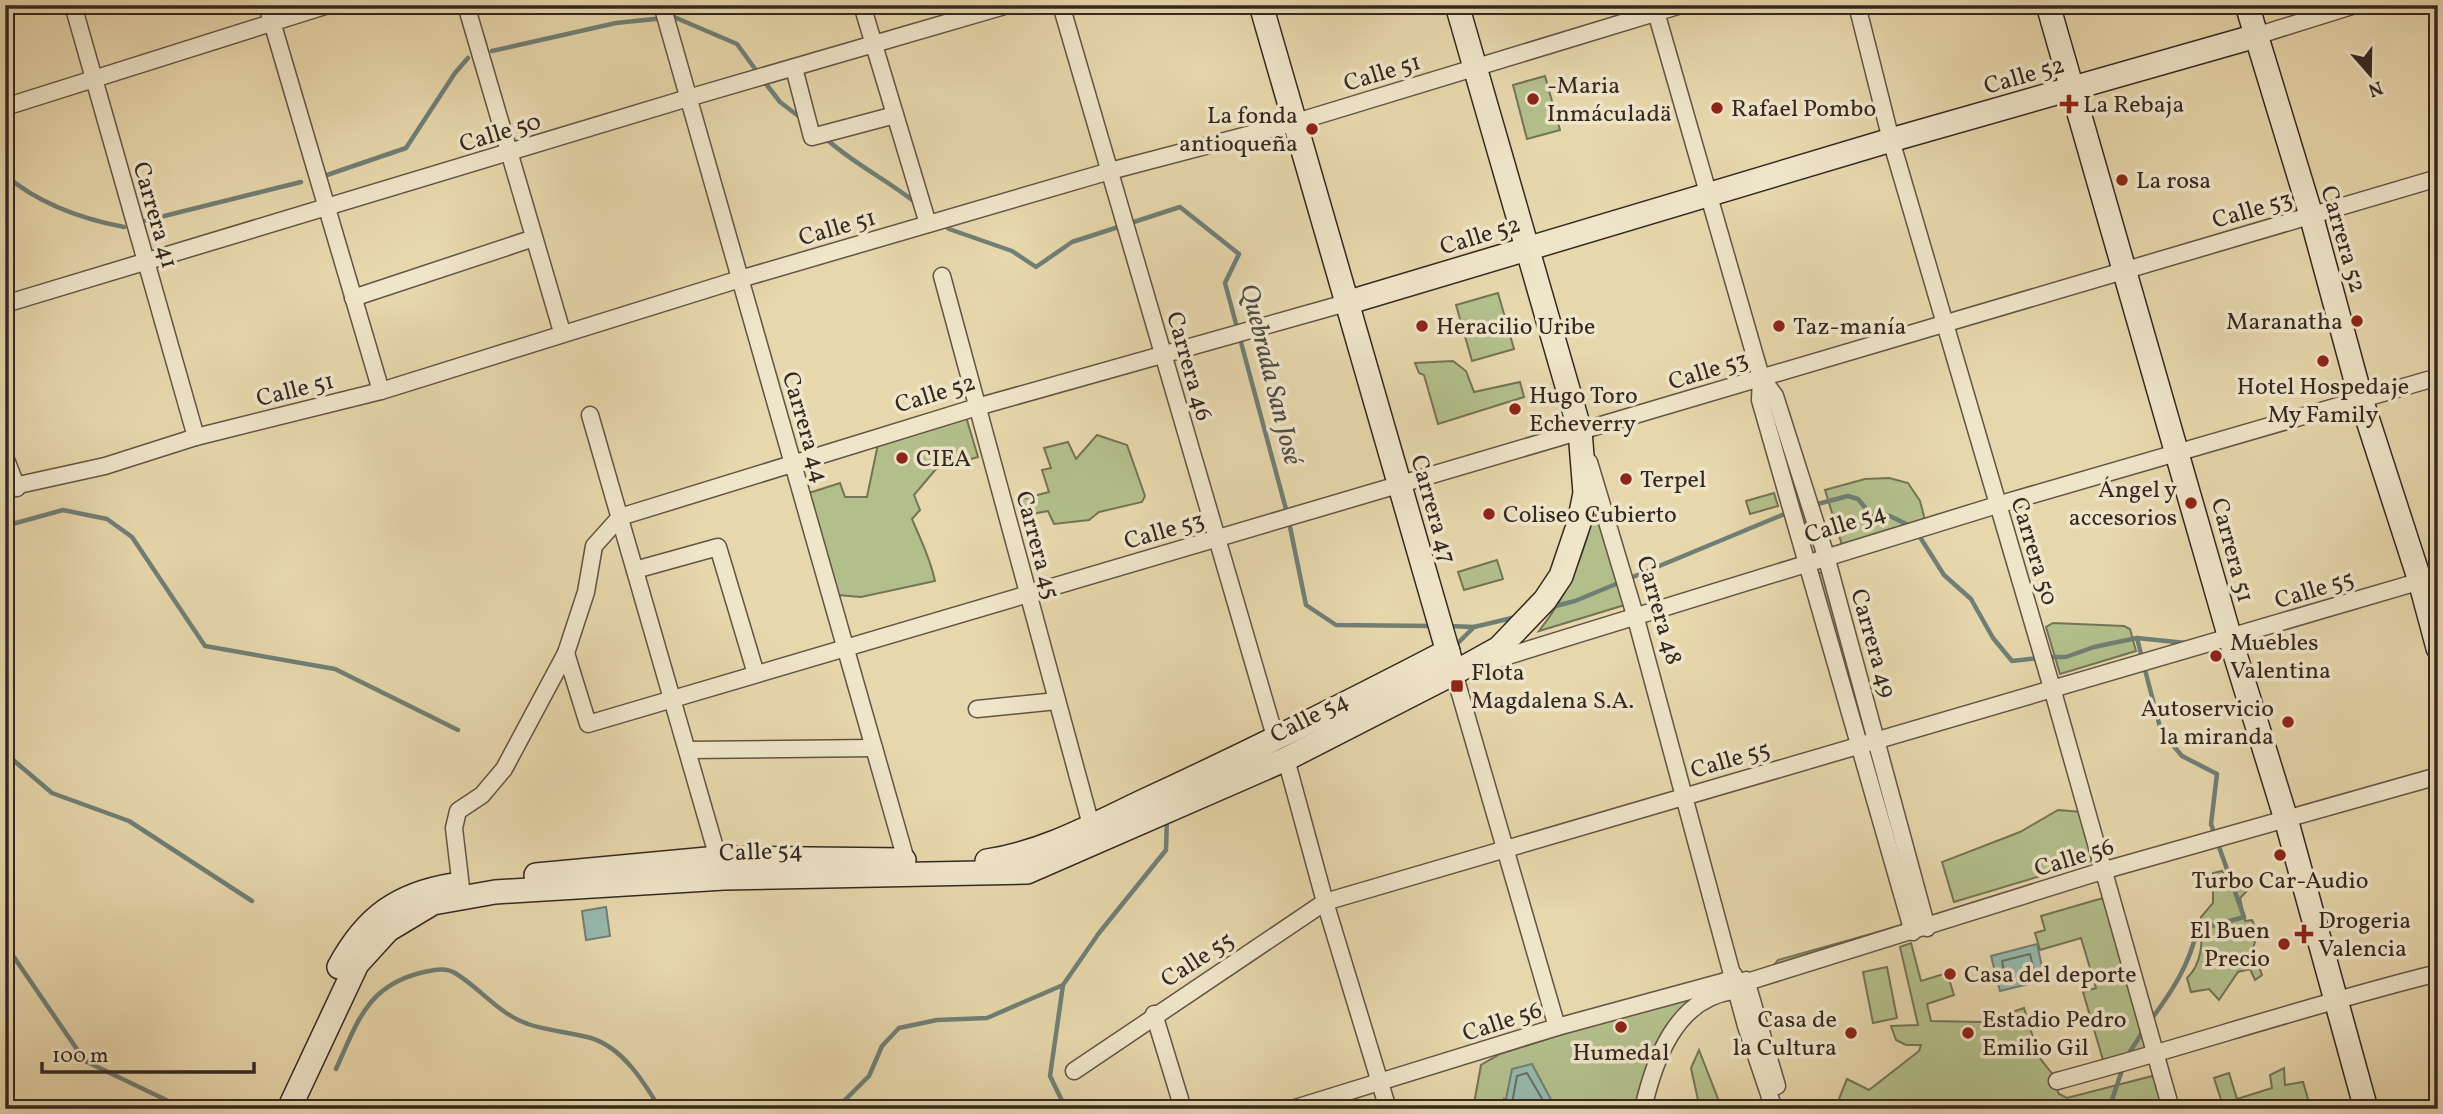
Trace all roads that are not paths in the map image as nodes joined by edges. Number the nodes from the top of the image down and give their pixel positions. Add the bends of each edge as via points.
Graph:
1 (73, 5) edge
2 (267, 5) edge
3 (328, 5) edge
4 (466, 5) edge
5 (662, 5) edge
6 (862, 5) edge
7 (1008, 5) edge
8 (1061, 5) edge
9 (1261, 5) edge
10 (1457, 5) edge
11 (1681, 5) edge
12 (1857, 5) edge
13 (2048, 5) edge
14 (2247, 5) edge
15 (2355, 5) edge
16 (1655, 9) edge
17 (272, 22) junction
18 (2256, 36) junction
19 (874, 45) junction
20 (794, 68) junction
21 (1476, 68) junction
22 (94, 79) junction
23 (2073, 87) junction
24 (688, 98) junction
25 (5, 107) edge
26 (895, 115) junction
27 (1293, 122) junction
28 (1891, 140) junction
29 (510, 154) junction
30 (1110, 171) junction
31 (2438, 178) edge
32 (1710, 196) junction
33 (326, 207) junction
34 (2311, 215) junction
35 (928, 225) junction
36 (534, 238) junction
37 (1525, 249) junction
38 (146, 262) junction
39 (2126, 270) junction
40 (942, 276) dead end
41 (740, 279) junction
42 (353, 298) junction
43 (1346, 303) junction
44 (5, 304) edge
45 (1946, 323) junction
46 (562, 332) junction
47 (1163, 354) junction
48 (1761, 377) junction
49 (2438, 377) edge
50 (381, 391) junction
51 (2361, 399) junction
52 (978, 407) junction
53 (590, 415) dead end
54 (1580, 431) junction
55 (196, 437) junction
56 (2179, 451) junction
57 (5, 457) edge
58 (793, 464) junction
59 (1399, 484) junction
60 (11, 488) edge
61 (1997, 505) junction
62 (620, 517) junction
63 (1217, 538) junction
64 (1826, 556) junction
65 (1808, 562) junction
66 (635, 570) junction
67 (2429, 579) edge
68 (1028, 594) junction
69 (1635, 615) junction
70 (2230, 638) junction
71 (846, 648) junction
72 (2438, 648) edge
73 (566, 653) junction
74 (1451, 662) junction
75 (756, 674) junction
76 (2052, 688) junction
77 (672, 699) junction
78 (1057, 701) junction
79 (976, 709) dead end
80 (1878, 740) junction
81 (1861, 746) junction
82 (874, 748) junction
83 (1281, 749) junction
84 (687, 750) junction
85 (2438, 776) edge
86 (1685, 795) junction
87 (2286, 819) junction
88 (1091, 825) junction
89 (1505, 847) junction
90 (906, 860) junction
91 (721, 868) junction
92 (2102, 871) junction
93 (462, 890) junction
94 (1325, 902) junction
95 (1919, 926) junction
96 (2438, 973) edge
97 (1738, 983) junction
98 (2335, 999) junction
99 (1154, 1014) junction
100 (1557, 1027) junction
101 (2156, 1055) junction
102 (1074, 1071) dead end
103 (2057, 1081) dead end
104 (1381, 1083) junction
105 (1778, 1107) edge
106 (272, 1109) edge
107 (289, 1109) edge
108 (1183, 1109) edge
109 (1292, 1109) edge
110 (1388, 1109) edge
111 (1643, 1109) edge
112 (1652, 1109) edge
113 (2171, 1109) edge
114 (2366, 1109) edge

1 - 22 street, Carrera 41
2 - 17 street
3 - 17 street
4 - 29 street
5 - 24 street, Carrera 44
6 - 19 street
7 - 19 street, Calle 50
8 - 30 street, Carrera 46
9 - 27 main road, Carrera 47
10 - 21 main road, Carrera 48
11 - 16 street, Calle 51
12 - 28 street, Carrera 50
13 - 23 main road, Carrera 51
14 - 18 main road, Carrera 52
15 - 18 street, Calle 52
16 - 21 street, Calle 51
16 - 32 street, Carrera 49
17 - 22 street
17 - 33 street
18 - 23 main road, Calle 52
18 - 34 main road, Carrera 52
19 - 20 street, Calle 50
19 - 26 street
20 - 24 street, Calle 50
20 - 26 street via 812,137
21 - 27 street, Calle 51
21 - 37 main road, Carrera 48
22 - 25 street
22 - 38 street, Carrera 41
23 - 28 main road, Calle 52
23 - 39 main road, Carrera 51
24 - 29 street, Calle 50
24 - 41 street, Carrera 44
26 - 35 street
27 - 30 street, Calle 51
27 - 43 main road, Carrera 47
28 - 32 main road, Calle 52
28 - 45 street, Carrera 50
29 - 33 street, Calle 50
29 - 36 street
30 - 35 street, Calle 51
30 - 47 street, Carrera 46
31 - 34 street, Calle 53
32 - 37 main road, Calle 52
32 - 48 street, Carrera 49
33 - 38 street, Calle 50
33 - 42 street
34 - 39 street, Calle 53
34 - 51 main road, Carrera 52
35 - 41 street, Calle 51
36 - 42 street
36 - 46 street
37 - 43 main road, Calle 52
37 - 54 main road, Carrera 48
38 - 44 street, Calle 50
38 - 55 street, Carrera 41
39 - 45 street, Calle 53
39 - 56 main road, Carrera 51
40 - 52 street, Carrera 45
41 - 46 street, Calle 51
41 - 58 street, Carrera 44
42 - 50 street
43 - 47 street, Calle 52
43 - 59 main road, Carrera 47
45 - 48 street, Calle 53
45 - 61 street, Carrera 50
46 - 50 street, Calle 51
47 - 52 street, Calle 52
47 - 63 street, Carrera 46
48 - 54 street, Calle 53
48 - 64 street, Carrera 49 via 1775,396
48 - 65 street, Carrera 49 via 1760,400
49 - 51 street, Calle 54
50 - 55 street, Calle 51
51 - 56 street, Calle 54
51 - 67 main road, Carrera 52
52 - 58 street, Calle 52
52 - 68 street, Carrera 45
53 - 62 street
54 - 59 street, Calle 53
54 - 69 street, Carrera 48
54 - 74 main road via 1585,493 1560,576 1545,600 1499,648
55 - 60 street, Calle 51 via 106,466
56 - 61 street, Calle 54
56 - 70 main road, Carrera 51
57 - 60 street
58 - 62 street, Calle 52
58 - 71 street, Carrera 44
59 - 63 street, Calle 53
59 - 74 main road, Carrera 47
61 - 64 street, Calle 54
61 - 76 street, Carrera 50
62 - 66 street
62 - 73 street via 594,547 586,592
63 - 68 street, Calle 53
63 - 83 street, Carrera 46
64 - 65 street, Calle 54
64 - 80 street, Carrera 49
65 - 69 street, Calle 54
65 - 81 street, Carrera 49
66 - 75 street via 718,547
66 - 77 street
67 - 70 street, Calle 55
67 - 72 main road, Carrera 52
68 - 71 street, Calle 53
68 - 78 street, Carrera 45
69 - 74 street, Calle 54
69 - 86 street, Carrera 48
70 - 76 street, Calle 55
70 - 87 main road, Carrera 51
71 - 75 street, Calle 53
71 - 82 street, Carrera 44
73 - 77 street, Calle 53 via 588,724
73 - 93 street via 504,769 482,795 458,811 454,828
74 - 83 main road, Calle 54
74 - 89 street, Carrera 47
75 - 77 street, Calle 53
76 - 80 street, Calle 55
76 - 92 street, Carrera 50
77 - 84 street
78 - 79 street
78 - 88 street, Carrera 45
80 - 81 street, Calle 55
80 - 95 street, Carrera 49
81 - 86 street, Calle 55
81 - 95 street, Carrera 49
82 - 84 street
82 - 90 street, Carrera 44
83 - 88 main road, Calle 54
83 - 91 main road, Calle 54 via 1027,872
83 - 94 street, Carrera 46
84 - 91 street
85 - 87 street, Calle 56
86 - 89 street, Calle 55
86 - 97 street, Carrera 48
87 - 92 street, Calle 56
87 - 98 main road, Carrera 51
88 - 90 main road, Calle 54 via 1014,857 983,862
89 - 94 street, Calle 55
89 - 100 street, Carrera 47
90 - 91 main road, Calle 54
91 - 93 main road, Calle 54
92 - 95 street, Calle 56
92 - 101 street, Carrera 50
93 - 106 main road, Calle 54 via 420,891 381,912 359,934
93 - 107 main road, Calle 54 via 408,916 371,946 357,964
94 - 99 street, Calle 55
94 - 104 street, Carrera 46
95 - 97 street, Calle 56
96 - 98 street
97 - 100 street, Calle 56
97 - 105 street, Carrera 48
97 - 111 street via 1677,1023 1662,1046
97 - 112 street via 1684,1028 1668,1053
98 - 101 street
98 - 114 main road, Carrera 51
99 - 102 street, Calle 55
99 - 108 street
100 - 104 street, Calle 56
101 - 103 street
101 - 113 street, Carrera 50
104 - 109 street, Calle 56
104 - 110 street, Carrera 46

